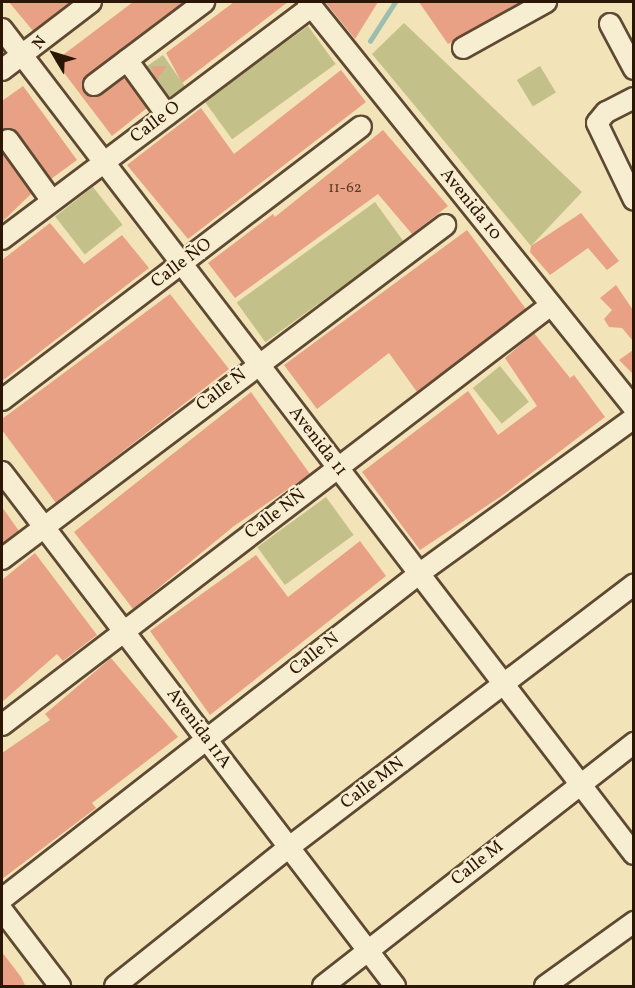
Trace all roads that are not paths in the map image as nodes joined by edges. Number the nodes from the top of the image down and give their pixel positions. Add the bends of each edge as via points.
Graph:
1 (88, 2) edge
2 (204, 2) edge
3 (546, 2) edge
4 (310, 4) edge
5 (610, 24) dead end
6 (2, 29) edge
7 (464, 48) dead end
8 (21, 55) junction
9 (127, 60) junction
10 (633, 69) edge
11 (2, 70) edge
12 (94, 85) dead end
13 (633, 98) edge
14 (167, 115) junction
15 (361, 128) dead end
16 (8, 140) dead end
17 (103, 163) junction
18 (633, 200) edge
19 (52, 201) junction
20 (445, 225) dead end
21 (2, 239) edge
22 (181, 264) junction
23 (551, 305) junction
24 (257, 364) junction
25 (2, 400) edge
26 (633, 408) edge
27 (633, 418) edge
28 (337, 468) junction
29 (2, 472) edge
30 (44, 527) junction
31 (2, 559) edge
32 (420, 573) junction
33 (633, 584) edge
34 (124, 631) junction
35 (504, 686) junction
36 (2, 725) edge
37 (206, 739) junction
38 (633, 743) edge
39 (580, 784) junction
40 (288, 848) junction
41 (633, 854) edge
42 (2, 898) edge
43 (2, 910) edge
44 (633, 922) edge
45 (368, 950) junction
46 (60, 987) edge
47 (115, 987) edge
48 (323, 987) edge
49 (395, 987) edge
50 (544, 987) edge

1 - 8 street
2 - 9 street
3 - 7 street
4 - 14 street, Calle O
4 - 23 street, Avenida 10
5 - 10 street
6 - 8 street, Avenida 11
8 - 11 street
8 - 17 street, Avenida 11
9 - 12 street
9 - 14 street
13 - 18 street via 606,112 597,123
14 - 17 street, Calle O
15 - 22 street, Calle ÑO
16 - 19 street
17 - 19 street, Calle O
17 - 22 street, Avenida 11
19 - 21 street, Calle O
20 - 24 street, Calle Ñ
22 - 24 street, Avenida 11
22 - 25 street, Calle ÑO
23 - 26 street, Avenida 10
23 - 28 street, Calle NÑ
24 - 28 street, Avenida 11
24 - 30 street, Calle Ñ
27 - 32 street, Calle N
28 - 32 street, Avenida 11
28 - 34 street, Calle NÑ
29 - 30 street, Avenida 11A
30 - 31 street, Calle Ñ
30 - 34 street, Avenida 11A
32 - 35 street, Avenida 11
32 - 37 street, Calle N
33 - 35 street, Calle MN
34 - 36 street, Calle NÑ
34 - 37 street, Avenida 11A
35 - 39 street, Avenida 11
35 - 40 street, Calle MN
37 - 40 street, Avenida 11A
37 - 42 street, Calle N
38 - 39 street, Calle M
39 - 41 street, Avenida 11
39 - 45 street, Calle M
40 - 45 street, Avenida 11A
40 - 47 street, Calle MN
43 - 46 street
44 - 50 street
45 - 48 street, Calle M
45 - 49 street, Avenida 11A

